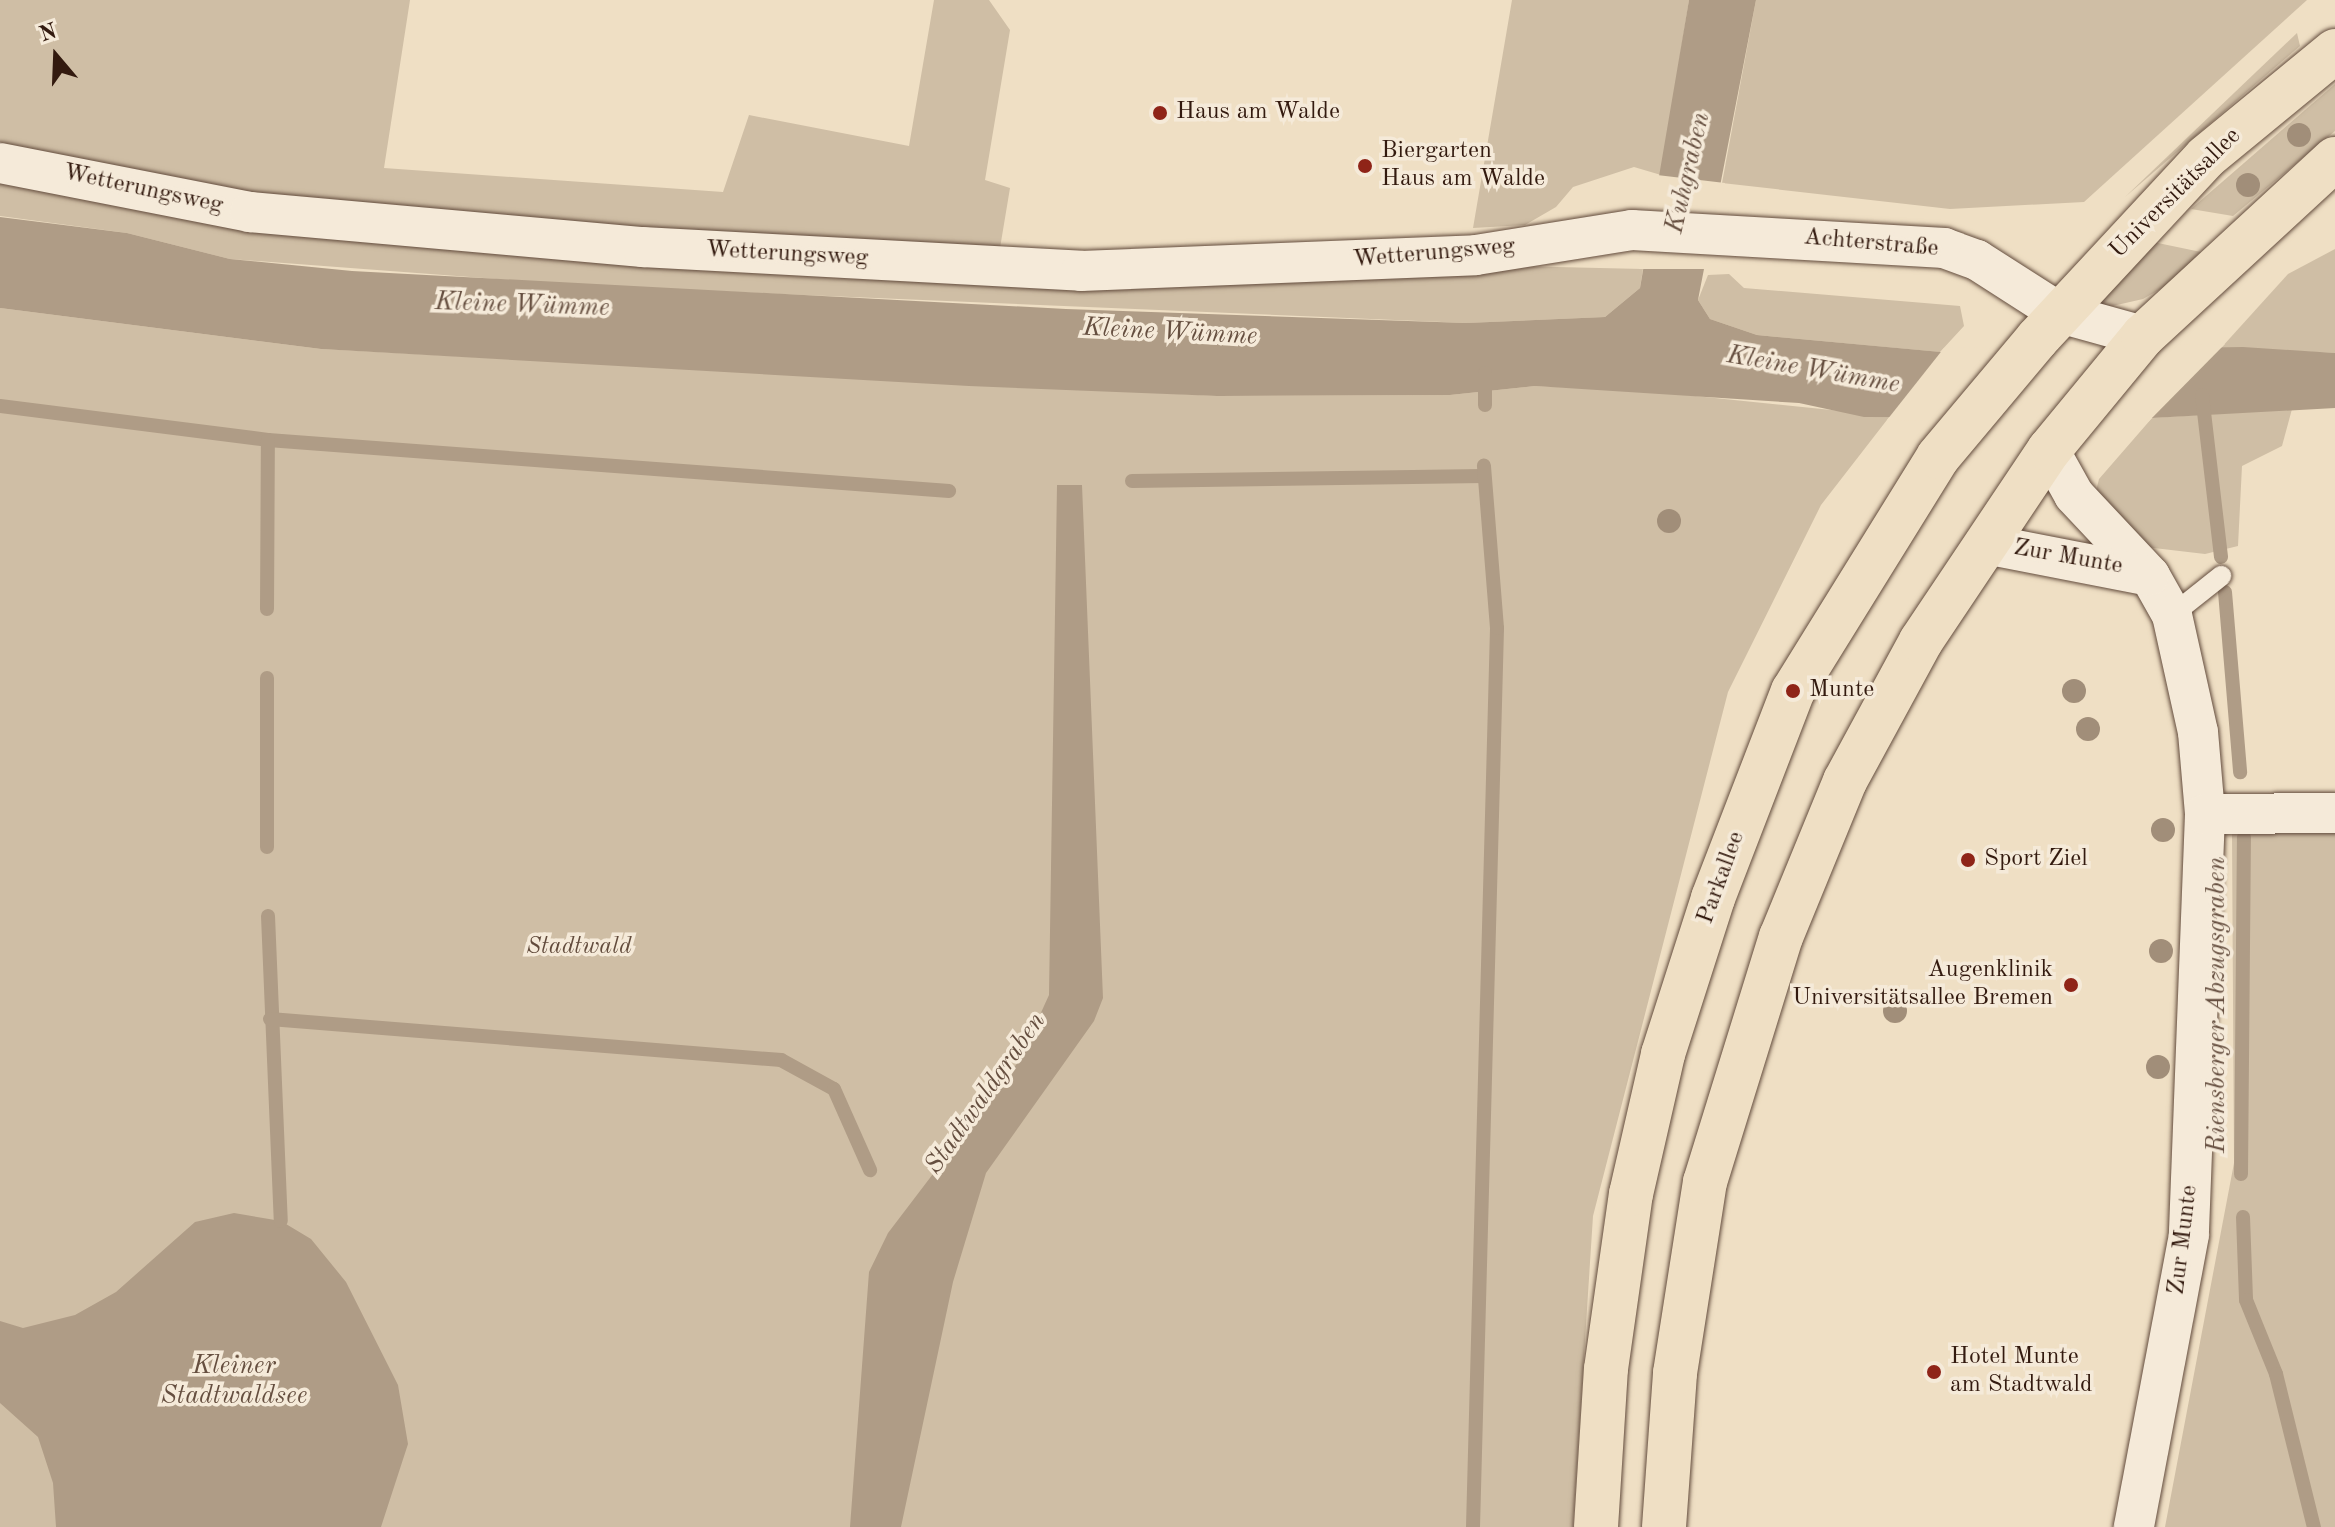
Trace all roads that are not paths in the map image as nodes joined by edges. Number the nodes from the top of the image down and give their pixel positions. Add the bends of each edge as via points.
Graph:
1 (2335, 51) edge
2 (2335, 159) edge
3 (0, 163) edge
4 (1579, 236) joint
5 (2049, 326) junction
6 (2143, 336) junction
7 (2049, 450) junction
8 (1985, 544) junction
9 (2150, 576) junction
10 (2221, 576) dead end
11 (2172, 615) junction
12 (2335, 813) edge
13 (2205, 814) junction
14 (1596, 1527) edge
15 (1664, 1527) edge
16 (2134, 1527) edge

1 - 5 main road, Universitätsallee via 2206,157
2 - 6 main road
3 - 4 street, Wetterungsweg via 250,212 642,247 1081,271 1476,255
4 - 5 street, Achterstraße via 1632,230 1738,232 1944,248 1977,260
5 - 6 street, Achterstraße
5 - 14 main road, Parkallee via 1938,457 1793,691 1713,898 1663,1054 1631,1194 1606,1369
6 - 7 main road
7 - 8 main road
7 - 9 street, Zur Munte via 2074,495
8 - 9 street, Zur Munte
8 - 15 main road via 1921,641 1845,781 1781,937 1705,1182 1675,1373
9 - 11 street, Zur Munte
10 - 11 lane
11 - 13 street, Zur Munte via 2198,732
12 - 13 street
13 - 16 street, Zur Munte via 2189,1235

